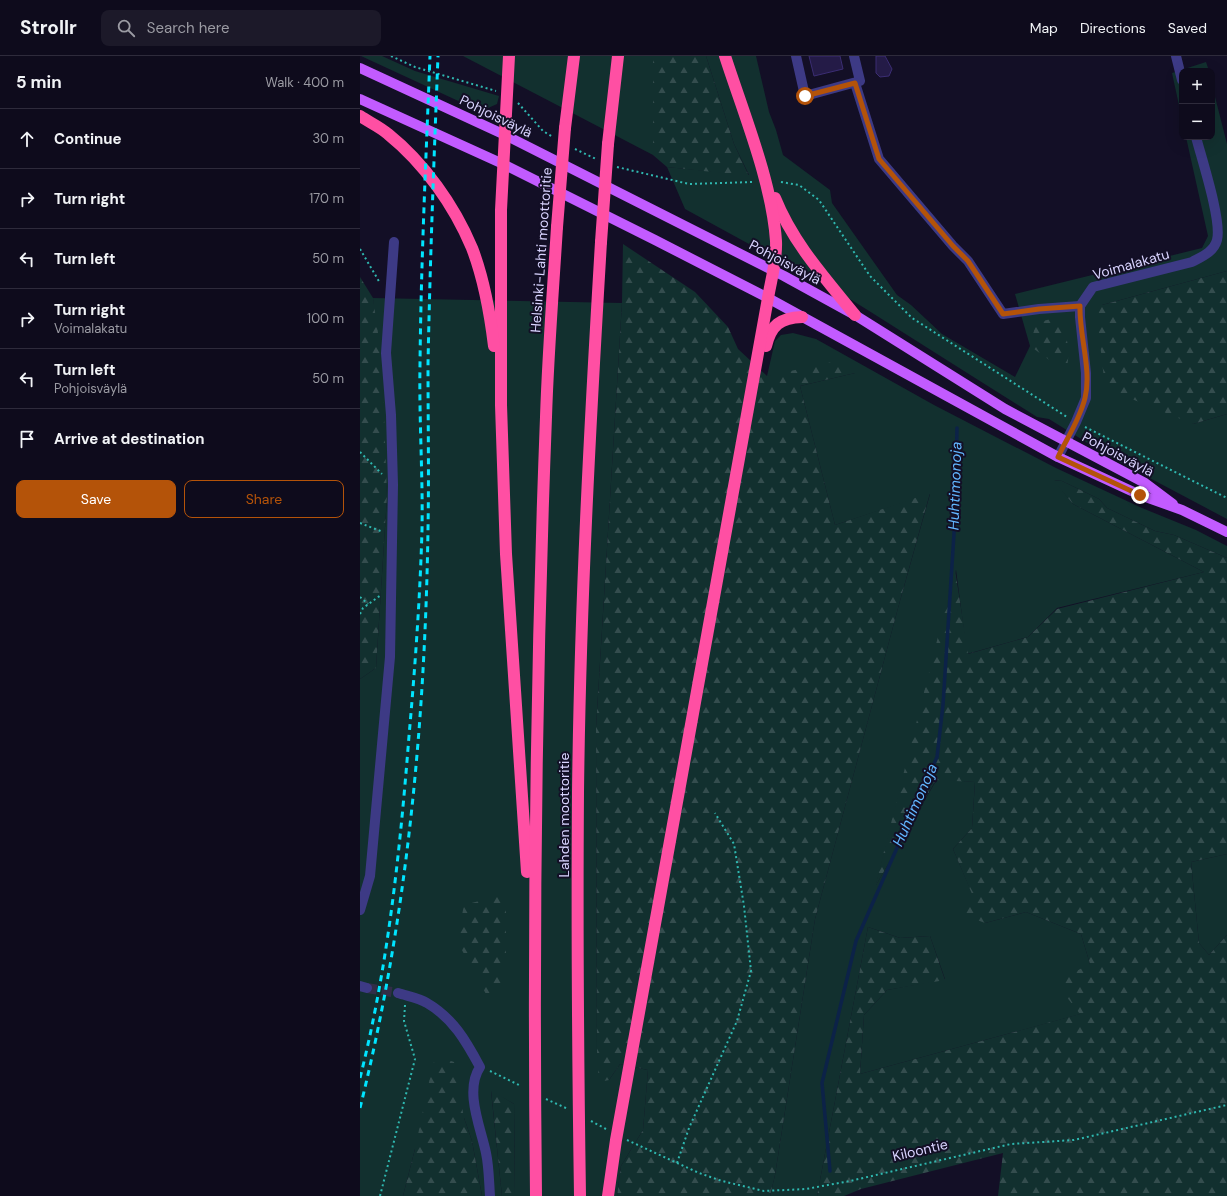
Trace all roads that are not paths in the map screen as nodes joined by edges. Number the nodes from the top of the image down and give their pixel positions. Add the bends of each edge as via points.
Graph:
1 (510, 56) edge
2 (574, 56) edge
3 (618, 56) edge
4 (725, 56) edge
5 (796, 56) edge
6 (854, 56) edge
7 (1176, 56) edge
8 (360, 68) edge
9 (1179, 68) edge
10 (855, 83) junction
11 (360, 98) edge
12 (360, 116) edge
13 (505, 135) junction
14 (1197, 140) edge
15 (758, 157) junction
16 (503, 164) junction
17 (394, 242) dead end
18 (773, 270) junction
19 (768, 298) junction
20 (1080, 306) junction
21 (855, 315) junction
22 (802, 317) junction
23 (756, 369) junction
24 (501, 405) junction
25 (1065, 442) junction
26 (545, 447) joint
27 (1058, 457) junction
28 (1182, 510) junction
29 (1227, 532) edge
30 (360, 910) edge
31 (534, 975) junction
32 (401, 994) tunnel mouth
33 (490, 1196) edge
34 (536, 1196) edge
35 (580, 1196) edge
36 (608, 1196) edge

1 - 13 highway
2 - 26 highway, Helsinki-Lahti moottoritie, bridge via 557,227
3 - 35 highway, Lahden moottoritie, bridge via 608,144 590,435 578,792
4 - 15 highway
5 - 10 street via 805,96
6 - 10 street via 860,82
7 - 9 street
8 - 13 main road, Pohjoisväylä
10 - 20 street via 879,159 968,261 1003,314
11 - 16 main road, Pohjoisväylä
12 - 24 highway via 387,133 411,154 444,196 472,248 490,321
13 - 16 highway
13 - 18 main road, Pohjoisväylä
14 - 20 street, Voimalakatu via 1218,225 1216,242 1206,255 1192,262 1093,287
15 - 18 highway via 773,214 776,243
15 - 21 highway via 786,224 795,239
16 - 19 main road, Pohjoisväylä
16 - 24 highway
17 - 30 street via 386,353 393,485 390,657 370,876
18 - 19 highway
18 - 21 main road, Pohjoisväylä
19 - 22 main road, Pohjoisväylä
19 - 23 highway
20 - 25 street via 1086,398
21 - 25 main road, Pohjoisväylä via 1005,409
22 - 23 highway via 780,321 769,333 765,353
22 - 27 main road, Pohjoisväylä
23 - 36 highway via 618,1124
24 - 31 highway via 506,554
25 - 27 street
25 - 28 main road, Pohjoisväylä via 1145,483
26 - 31 highway, Lahden moottoritie via 537,716
27 - 28 main road, Pohjoisväylä via 1140,495
28 - 29 main road, Pohjoisväylä
31 - 34 highway, Lahden moottoritie
32 - 33 street via 426,1002 445,1016 462,1033 480,1067 475,1074 473,1102 486,1154

